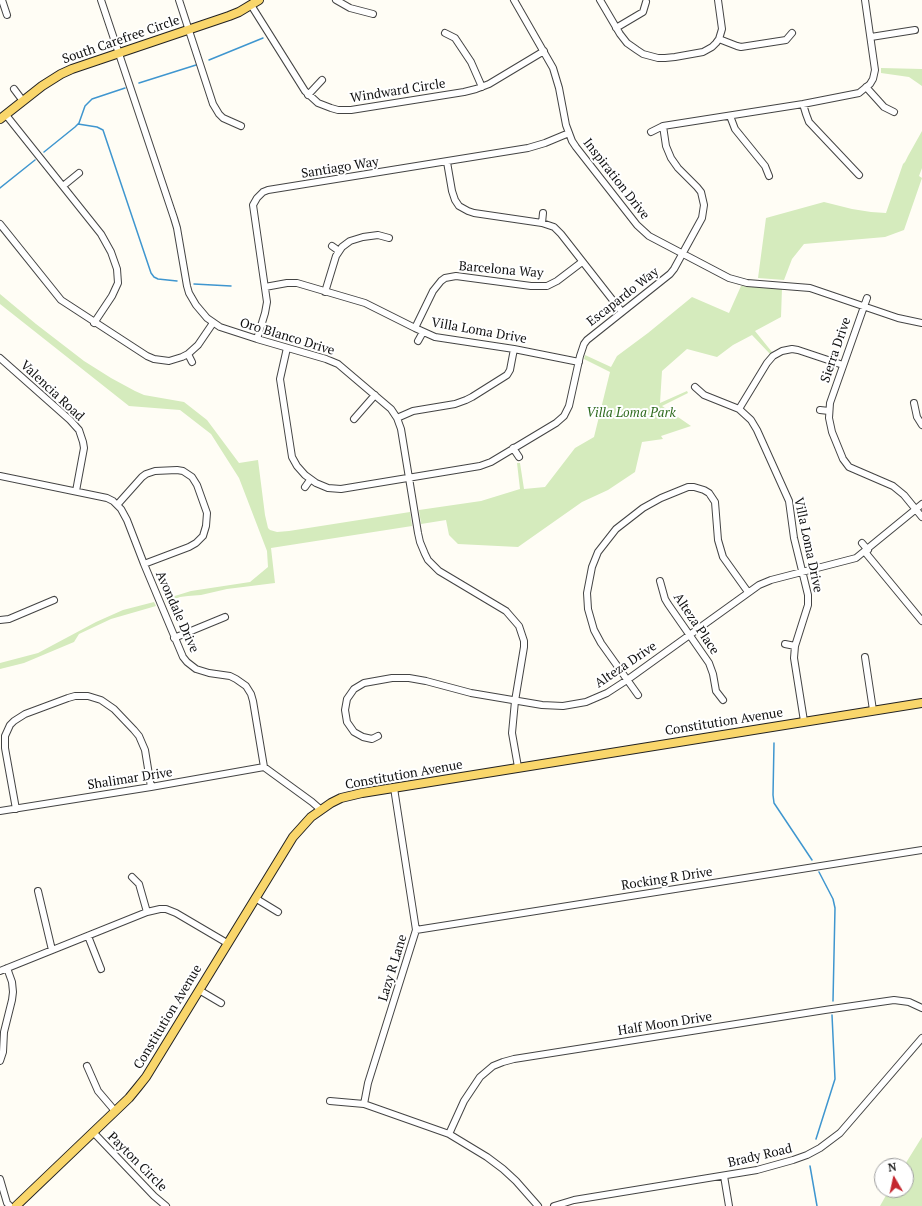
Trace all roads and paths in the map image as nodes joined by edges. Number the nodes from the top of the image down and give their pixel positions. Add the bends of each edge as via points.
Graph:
1 (2, 0) edge
2 (101, 0) edge
3 (179, 0) edge
4 (336, 0) edge
5 (514, 0) edge
6 (600, 0) edge
7 (718, 0) edge
8 (865, 0) edge
9 (255, 2) edge
10 (646, 2) dead end
11 (373, 14) dead end
12 (7, 15) dead end
13 (616, 28) junction
14 (189, 30) junction
15 (915, 30) dead end
16 (445, 33) dead end
17 (792, 33) dead end
18 (871, 37) junction
19 (718, 39) junction
20 (637, 50) junction
21 (544, 51) junction
22 (119, 53) junction
23 (632, 57) dead end
24 (322, 80) dead end
25 (482, 87) junction
26 (866, 88) junction
27 (14, 90) dead end
28 (308, 95) junction
29 (23, 101) junction
30 (803, 104) junction
31 (894, 112) dead end
32 (730, 116) junction
33 (3, 117) edge
34 (241, 126) dead end
35 (663, 126) junction
36 (650, 132) dead end
37 (569, 133) junction
38 (447, 162) junction
39 (80, 173) dead end
40 (769, 176) dead end
41 (859, 176) dead end
42 (63, 186) junction
43 (459, 206) junction
44 (454, 212) dead end
45 (543, 213) dead end
46 (542, 223) junction
47 (0, 224) edge
48 (389, 238) dead end
49 (332, 246) dead end
50 (339, 251) junction
51 (682, 254) junction
52 (582, 262) junction
53 (265, 287) junction
54 (326, 292) junction
55 (867, 298) dead end
56 (864, 306) junction
57 (622, 312) junction
58 (94, 322) junction
59 (213, 323) junction
60 (922, 323) edge
61 (415, 328) junction
62 (423, 332) junction
63 (257, 339) junction
64 (418, 341) dead end
65 (287, 348) junction
66 (514, 349) junction
67 (188, 354) junction
68 (0, 358) edge
69 (192, 362) dead end
70 (579, 362) junction
71 (843, 365) junction
72 (695, 387) dead end
73 (375, 395) junction
74 (914, 402) dead end
75 (739, 409) junction
76 (820, 410) dead end
77 (829, 411) junction
78 (397, 418) junction
79 (354, 419) dead end
80 (922, 425) edge
81 (513, 448) junction
82 (518, 457) dead end
83 (0, 476) edge
84 (409, 478) junction
85 (310, 480) junction
86 (305, 487) dead end
87 (76, 491) junction
88 (117, 504) junction
89 (922, 504) edge
90 (915, 509) junction
91 (922, 517) edge
92 (862, 543) dead end
93 (866, 551) junction
94 (144, 564) junction
95 (802, 572) junction
96 (660, 581) dead end
97 (748, 592) junction
98 (54, 600) dead end
99 (226, 617) dead end
100 (0, 620) edge
101 (922, 620) edge
102 (689, 634) junction
103 (174, 638) junction
104 (785, 644) dead end
105 (795, 646) junction
106 (865, 657) dead end
107 (627, 680) junction
108 (638, 695) dead end
109 (723, 700) dead end
110 (515, 701) junction
111 (922, 703) edge
112 (874, 710) junction
113 (804, 721) junction
114 (378, 736) dead end
115 (264, 767) junction
116 (518, 768) junction
117 (151, 787) junction
118 (394, 788) junction
119 (16, 808) junction
120 (320, 809) junction
121 (0, 811) edge
122 (922, 850) edge
123 (132, 877) dead end
124 (38, 891) dead end
125 (255, 898) junction
126 (147, 912) junction
127 (278, 912) dead end
128 (416, 930) junction
129 (88, 936) junction
130 (228, 943) junction
131 (52, 950) junction
132 (7, 968) junction
133 (101, 969) dead end
134 (0, 971) edge
135 (199, 990) junction
136 (221, 1003) dead end
137 (922, 1008) edge
138 (922, 1038) edge
139 (0, 1061) edge
140 (87, 1066) dead end
141 (330, 1101) dead end
142 (364, 1104) junction
143 (115, 1111) junction
144 (92, 1132) junction
145 (449, 1134) junction
146 (724, 1176) junction
147 (0, 1179) edge
148 (10, 1206) edge
149 (16, 1206) edge
150 (166, 1206) edge
151 (538, 1206) edge
152 (554, 1206) edge
153 (729, 1206) edge

1 - 12 street
2 - 22 street, Oro Blanco Drive
3 - 14 street
4 - 11 street via 350,8
5 - 21 street, Inspiration Drive
6 - 13 street
7 - 19 street via 722,25
8 - 18 street
9 - 14 main road, South Carefree Circle via 229,16
9 - 28 street, Windward Circle
10 - 13 street via 643,12
13 - 20 street via 623,39
14 - 22 main road, South Carefree Circle
14 - 34 street via 216,109 224,118
15 - 18 street
16 - 25 street via 455,38 471,62
17 - 19 street via 786,40 741,47
18 - 26 street via 875,70 873,80
19 - 20 street via 712,47 703,52 675,57 658,58
20 - 23 street
21 - 25 street, Windward Circle
21 - 37 street, Inspiration Drive via 558,83
22 - 29 main road, South Carefree Circle via 60,74
22 - 59 street, Oro Blanco Drive via 177,228 189,293 201,312
24 - 28 street
25 - 28 street, Windward Circle via 344,110 324,106
26 - 30 street via 859,94
26 - 31 street via 884,107
27 - 29 street
29 - 33 main road, South Carefree Circle
30 - 32 street
30 - 41 street via 809,122
32 - 35 street
32 - 40 street via 735,129 766,166
33 - 42 street
35 - 36 street
35 - 51 street, Escapardo Way via 671,158 701,192 704,205 702,218
37 - 38 street, Santiago Way via 532,147
37 - 51 street, Inspiration Drive via 576,147 637,225 649,236
38 - 43 street via 452,191
38 - 53 street, Santiago Way via 263,192 254,202 254,210
39 - 42 street
42 - 58 street via 105,240 117,269 116,289
43 - 44 street
43 - 46 street via 474,213
45 - 46 street
46 - 52 street via 557,230
47 - 58 street via 58,296
48 - 50 street via 378,235 356,239
49 - 50 street
50 - 54 street
51 - 56 street, Inspiration Drive via 729,278 810,288
51 - 57 street, Escapardo Way via 665,279
52 - 57 street
52 - 61 street, Barcelona Way via 548,289 451,276 437,285
53 - 54 street, Villa Loma Drive via 297,283
53 - 63 street, Santiago Way via 266,307
54 - 61 street, Villa Loma Drive via 365,303
55 - 56 street, Sierra Drive
56 - 60 street, Inspiration Drive
56 - 71 street, Sierra Drive
57 - 70 street, Escapardo Way via 588,340
58 - 67 street via 154,359 169,361
59 - 63 street, Oro Blanco Drive
59 - 67 street via 198,345
61 - 62 street, Villa Loma Drive
62 - 64 street
62 - 66 street, Villa Loma Drive via 435,337
63 - 65 street, Oro Blanco Drive
65 - 73 street, Oro Blanco Drive via 338,364
65 - 85 street, Escapardo Way via 280,379 291,452 297,466
66 - 70 street, Villa Loma Drive
66 - 78 street via 510,370 506,375 472,397 455,404 408,412
67 - 69 street
68 - 87 street, Valencia Road via 79,430 84,448
70 - 81 street, Escapardo Way via 569,406 564,416 556,424
71 - 75 street via 798,350 782,351 767,363
71 - 77 street, Sierra Drive
72 - 75 street, Villa Loma Drive via 704,395
73 - 78 street, Oro Blanco Drive
73 - 79 street
74 - 80 street via 917,417
75 - 95 street, Villa Loma Drive via 757,430 787,495
76 - 77 street
77 - 90 street, Sierra Drive via 833,439 845,463 893,486
78 - 84 street, Oro Blanco Drive via 403,436
81 - 82 street
81 - 84 street, Escapardo Way via 480,466
83 - 87 street
84 - 85 street, Escapardo Way via 334,489
84 - 110 street, Oro Blanco Drive via 420,542 428,560 446,576 506,610 519,626 524,647
85 - 86 street
87 - 88 street via 107,498
88 - 94 street, Avondale Drive via 127,520
88 - 94 street via 142,477 155,471 183,471 192,477 197,485 207,514 203,536 196,543
89 - 90 street, Alteza Drive
90 - 91 street, Sierra Drive
90 - 93 street, Alteza Drive
92 - 93 street
93 - 95 street, Alteza Drive via 851,560
93 - 101 street
94 - 103 street, Avondale Drive
95 - 97 street, Alteza Drive via 765,582
95 - 105 street, Villa Loma Drive via 808,601
96 - 102 street, Alteza Place via 665,598
97 - 102 street, Alteza Drive
97 - 107 street via 723,556 718,540 715,502 709,493 694,487 682,489 643,508 616,529 598,552 590,576 587,598 589,616 597,636
98 - 100 street via 9,619
99 - 103 street
102 - 107 street, Alteza Drive
102 - 109 street, Alteza Place via 710,663 716,691
103 - 115 street, Avondale Drive via 183,657 191,666 208,673 230,676 249,690
104 - 105 street
105 - 113 street, Villa Loma Drive via 794,665
106 - 112 street
107 - 108 street
107 - 110 street, Alteza Drive via 593,700 570,705 549,706
110 - 114 street, Alteza Drive via 469,693 416,679 392,678 370,681 359,685 350,693 346,704 346,716 350,727 357,735 367,739
110 - 116 street, Oro Blanco Drive via 512,733
111 - 112 main road, Constitution Avenue
112 - 113 main road, Constitution Avenue
113 - 116 main road, Constitution Avenue
115 - 117 street, Shalimar Drive
115 - 120 street
116 - 118 main road, Constitution Avenue
117 - 119 street, Shalimar Drive
117 - 119 street via 145,750 134,730 114,709 101,700 75,696 25,714 10,725 5,736 5,748
118 - 120 main road, Constitution Avenue via 351,795
118 - 128 street, Lazy R Lane
119 - 121 street, Shalimar Drive
120 - 125 main road, Constitution Avenue via 293,837
122 - 128 street, Rocking R Drive
123 - 126 street via 139,884
124 - 131 street
125 - 127 street
125 - 130 main road, Constitution Avenue
126 - 129 street
126 - 130 street via 160,909 173,911
128 - 142 street, Lazy R Lane via 368,1083
129 - 131 street
129 - 133 street
130 - 135 main road, Constitution Avenue
131 - 132 street
132 - 134 street
132 - 139 street via 13,992
135 - 136 street
135 - 143 main road, Constitution Avenue via 146,1077
137 - 145 street, Half Moon Drive via 894,1000 508,1060 493,1066 480,1077 464,1101
138 - 146 street, Brady Road via 840,1133 820,1148 793,1160
140 - 143 street via 98,1091
141 - 142 street
142 - 145 street
143 - 144 main road, Constitution Avenue
144 - 149 main road, Constitution Avenue
144 - 150 street, Payton Circle
145 - 151 street via 504,1168
146 - 152 street, Brady Road via 574,1200
146 - 153 street
147 - 148 street

